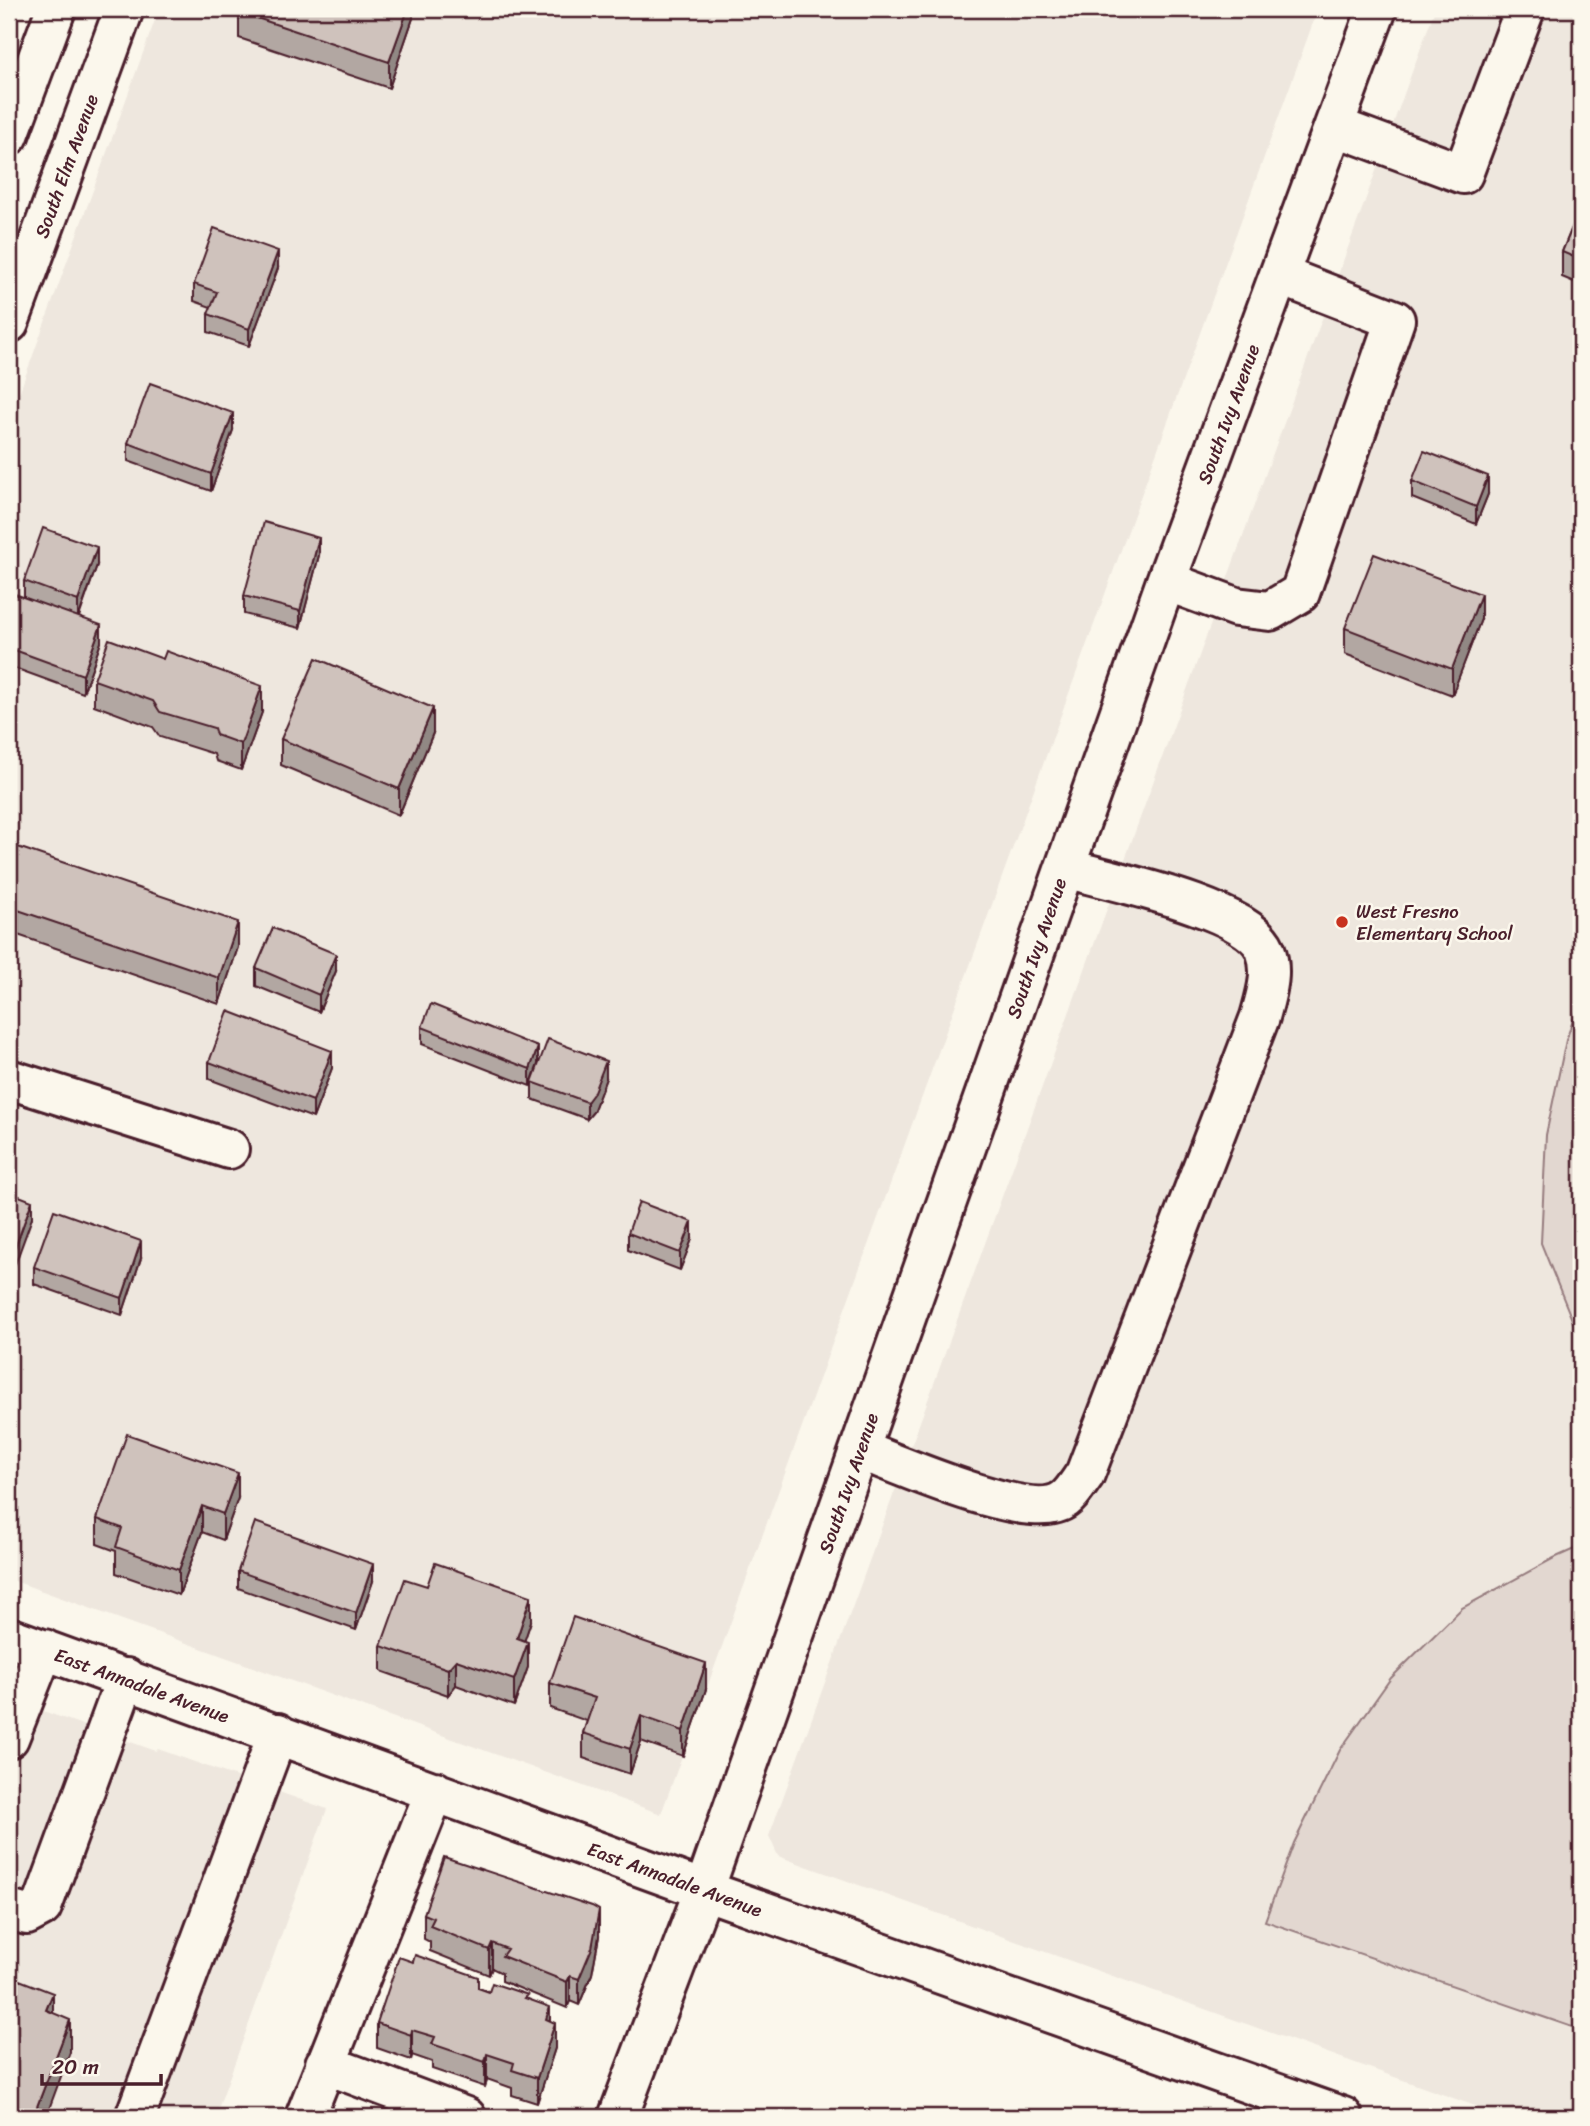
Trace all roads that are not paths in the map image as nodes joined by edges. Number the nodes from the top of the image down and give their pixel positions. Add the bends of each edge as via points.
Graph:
1 (56, 9) edge
2 (124, 9) edge
3 (1377, 9) edge
4 (1525, 9) edge
5 (1334, 126) junction
6 (9, 135) edge
7 (1279, 275) junction
8 (9, 323) edge
9 (1166, 581) junction
10 (1065, 868) junction
11 (9, 1079) edge
12 (229, 1149) dead end
13 (860, 1450) junction
14 (9, 1637) edge
15 (44, 1650) junction
16 (126, 1678) junction
17 (278, 1733) junction
18 (9, 1738) edge
19 (435, 1791) junction
20 (704, 1890) junction
21 (9, 1910) edge
22 (324, 2064) junction
23 (135, 2117) edge
24 (305, 2117) edge
25 (466, 2117) edge
26 (618, 2117) edge
27 (1343, 2117) edge

1 - 6 street
2 - 8 street, South Elm Avenue
3 - 5 street, South Ivy Avenue
4 - 5 street via 1463,174
5 - 7 street, South Ivy Avenue
7 - 9 street, South Ivy Avenue
7 - 9 street via 1395,320 1300,593 1270,611 1236,607
9 - 10 street, South Ivy Avenue
10 - 13 street, South Ivy Avenue
10 - 13 street via 1213,909 1253,932 1265,949 1270,981 1260,1017 1085,1474 1064,1501 1037,1507 998,1501
11 - 12 street
13 - 20 street, South Ivy Avenue
14 - 15 street, East Annadale Avenue
15 - 16 street, East Annadale Avenue
15 - 18 street
16 - 17 street, East Annadale Avenue
16 - 21 street via 42,1907 27,1915
17 - 19 street, East Annadale Avenue
17 - 23 street
19 - 20 street, East Annadale Avenue
19 - 22 street
20 - 26 street, South Ivy Avenue
20 - 27 street, East Annadale Avenue
22 - 24 street
22 - 25 street

